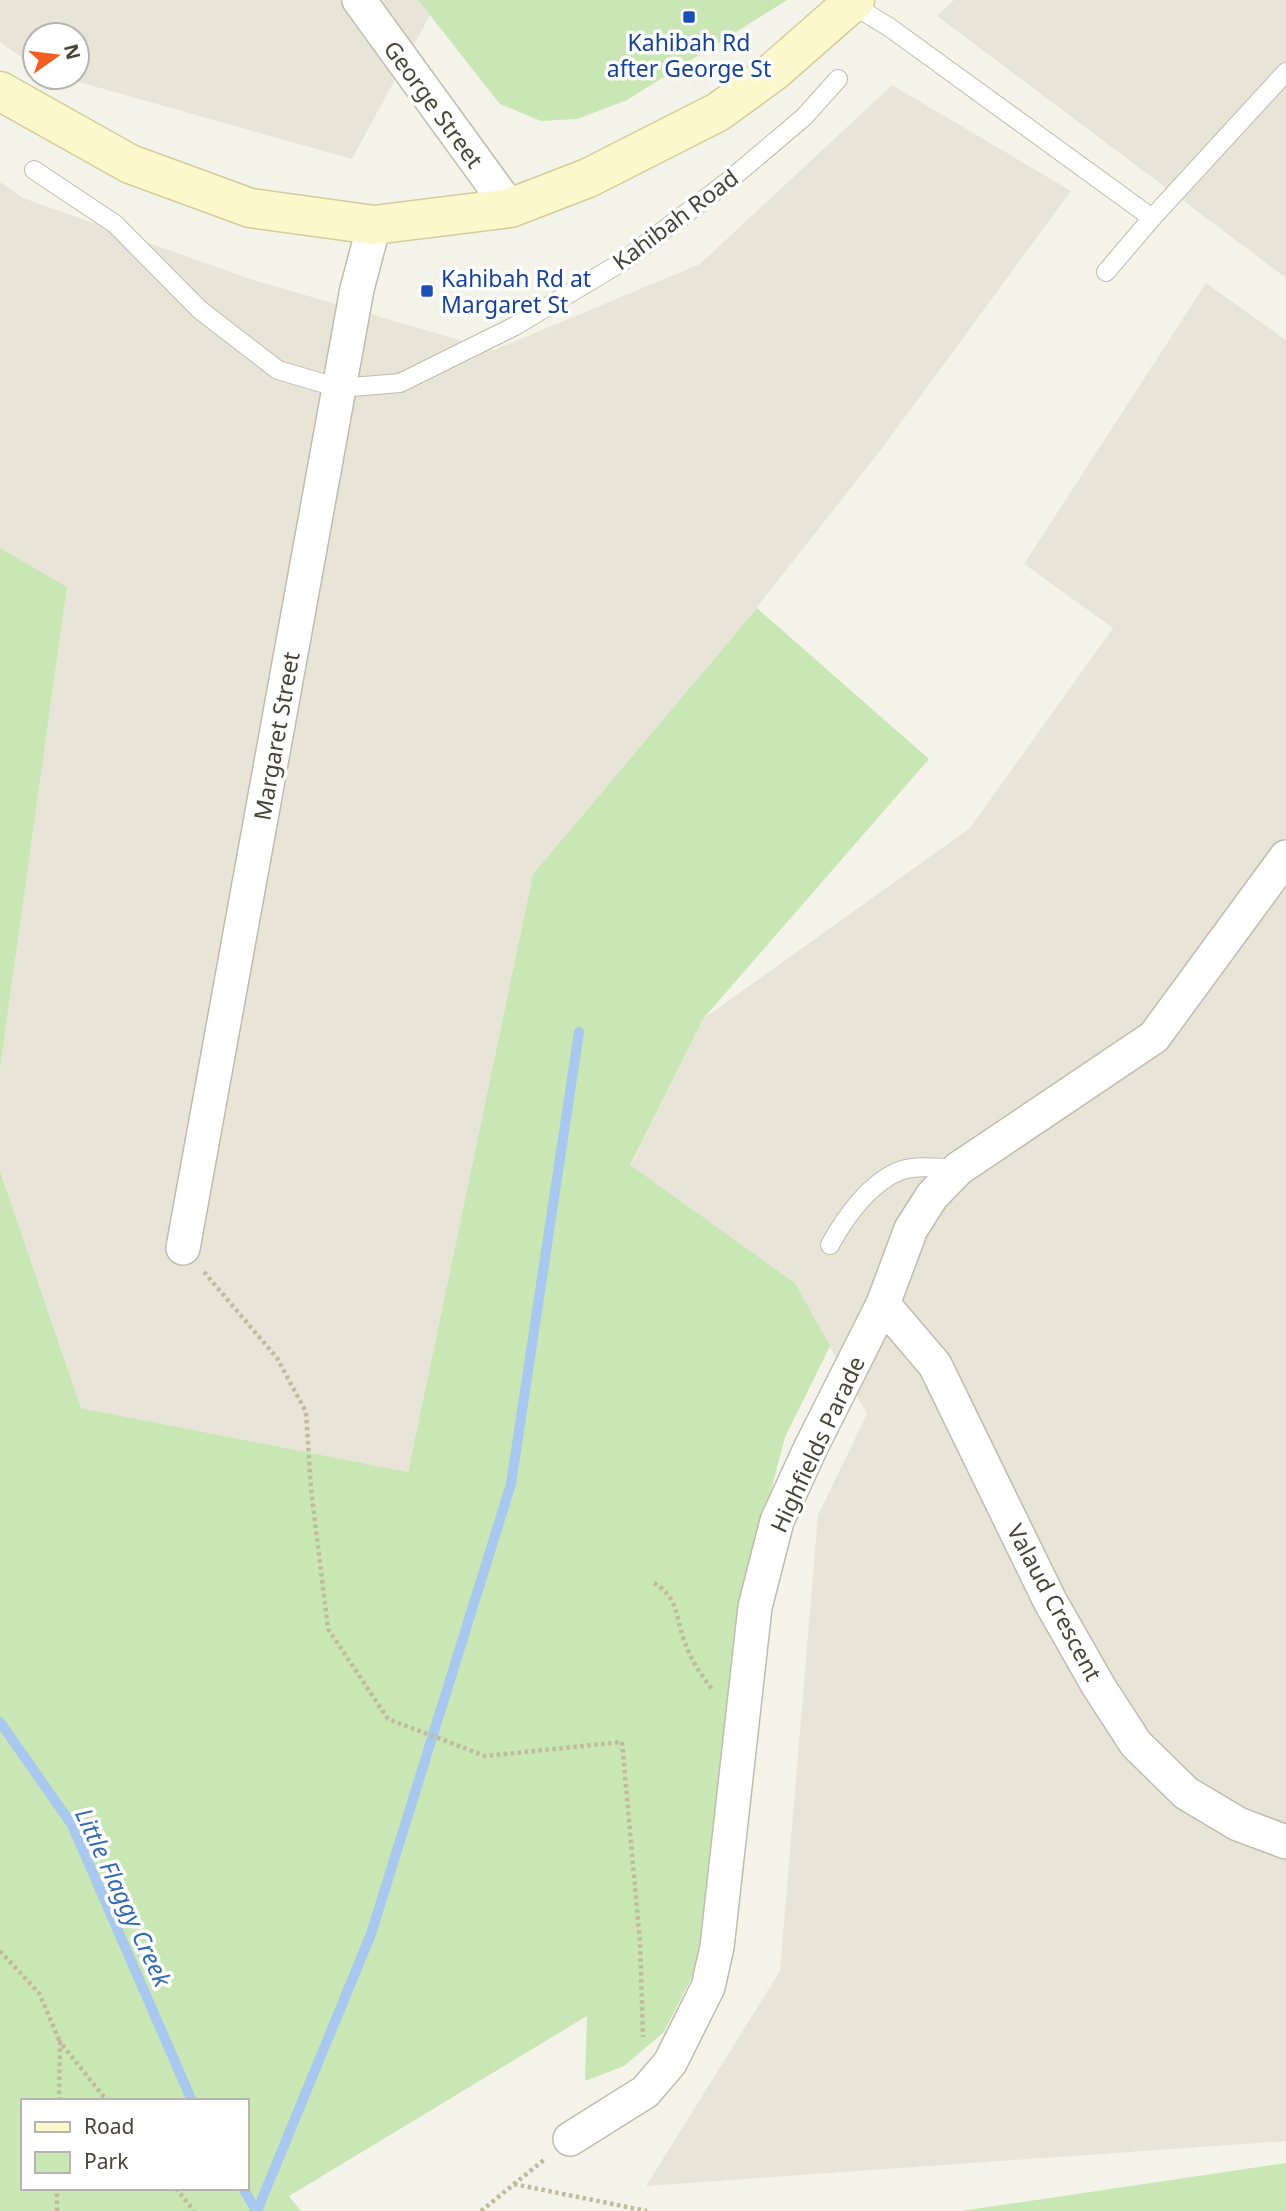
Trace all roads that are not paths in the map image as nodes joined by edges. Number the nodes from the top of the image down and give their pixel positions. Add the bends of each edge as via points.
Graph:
1 (359, 0) edge
2 (853, 2) edge
3 (1286, 72) edge
4 (838, 79) dead end
5 (0, 91) edge
6 (34, 170) dead end
7 (510, 208) junction
8 (1152, 218) junction
9 (374, 225) junction
10 (1107, 272) dead end
11 (340, 388) junction
12 (1286, 857) edge
13 (958, 1169) junction
14 (830, 1245) dead end
15 (183, 1248) road end
16 (884, 1304) junction
17 (1286, 1842) edge
18 (570, 2139) road end

1 - 7 street, George Street
2 - 7 main road via 773,72 718,112 588,178
2 - 8 lane
3 - 8 lane
4 - 11 lane, Kahibah Road via 804,117 622,262 515,326 400,383
5 - 9 main road via 130,164 250,208
6 - 11 lane, Kahibah Road via 115,224 200,310 278,370
7 - 9 main road
8 - 10 lane
9 - 11 street, Margaret Street via 357,289
11 - 15 street, Margaret Street
12 - 13 street, Highfields Parade via 1154,1037
13 - 14 lane via 902,1170 869,1191 842,1222
13 - 16 street, Highfields Parade via 932,1196 911,1228
16 - 17 street, Valaud Crescent via 935,1365 1050,1601 1136,1744 1186,1793 1238,1824
16 - 18 street, Highfields Parade via 777,1521 755,1607 718,1947 708,1987 670,2063 645,2092

